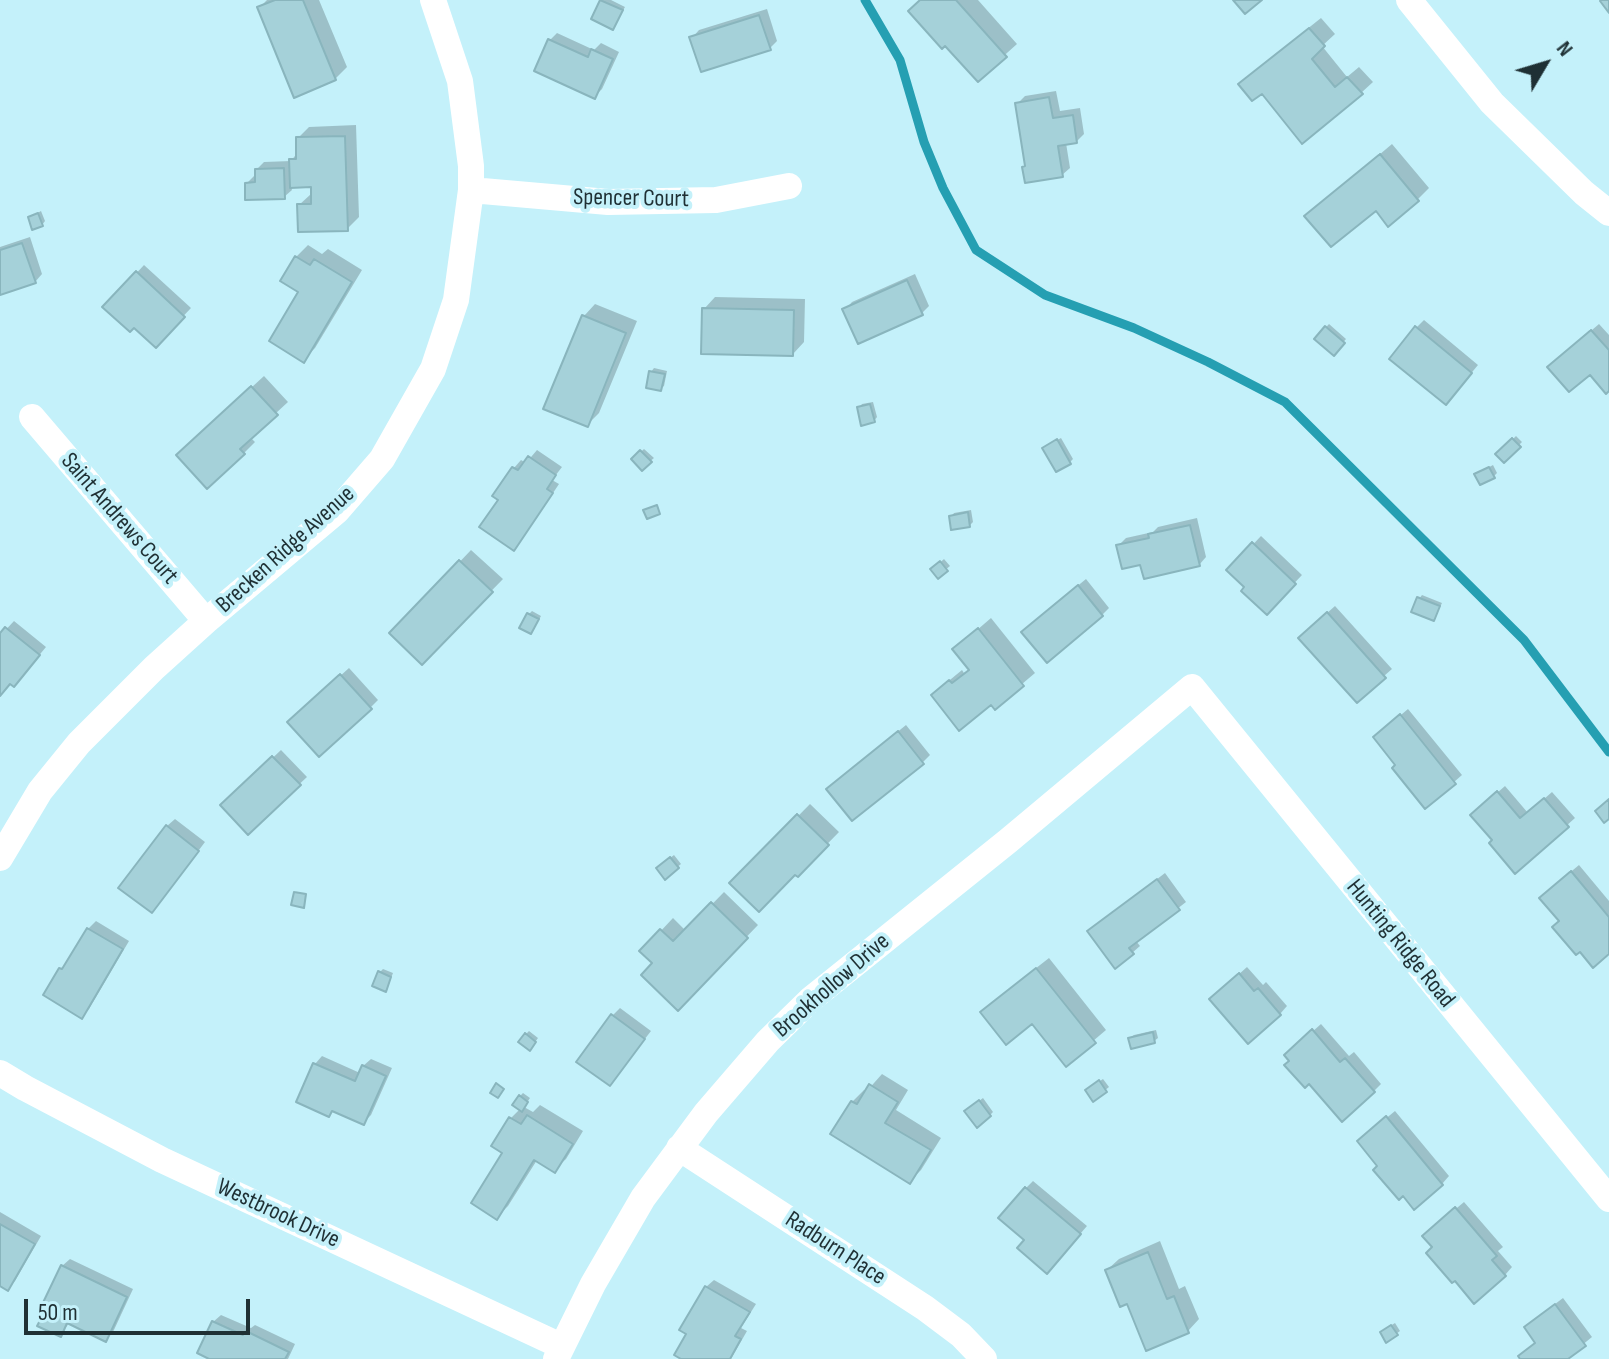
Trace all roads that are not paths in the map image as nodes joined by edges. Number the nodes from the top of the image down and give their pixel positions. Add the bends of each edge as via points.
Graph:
1 (433, 0) edge
2 (1409, 0) edge
3 (789, 186) dead end
4 (471, 190) junction
5 (1609, 213) edge
6 (32, 417) dead end
7 (206, 621) junction
8 (1192, 687) joint
9 (0, 858) edge
10 (0, 1073) edge
11 (679, 1148) junction
12 (1609, 1199) edge
13 (559, 1352) edge
14 (984, 1359) edge

1 - 4 street, Brecken Ridge Avenue via 460,81
2 - 5 street via 1492,103
3 - 4 street, Spencer Court via 716,200 608,202
4 - 7 street, Brecken Ridge Avenue via 456,300 433,369 382,459 337,511
6 - 7 street, Saint Andrews Court
7 - 9 street, Brecken Ridge Avenue via 79,743 40,791
8 - 11 street, Brookhollow Drive via 810,1000 768,1041
8 - 12 street, Hunting Ridge Road
10 - 13 street, Westbrook Drive via 162,1160
11 - 13 street, Brookhollow Drive via 643,1198
11 - 14 street, Radburn Place via 925,1308

